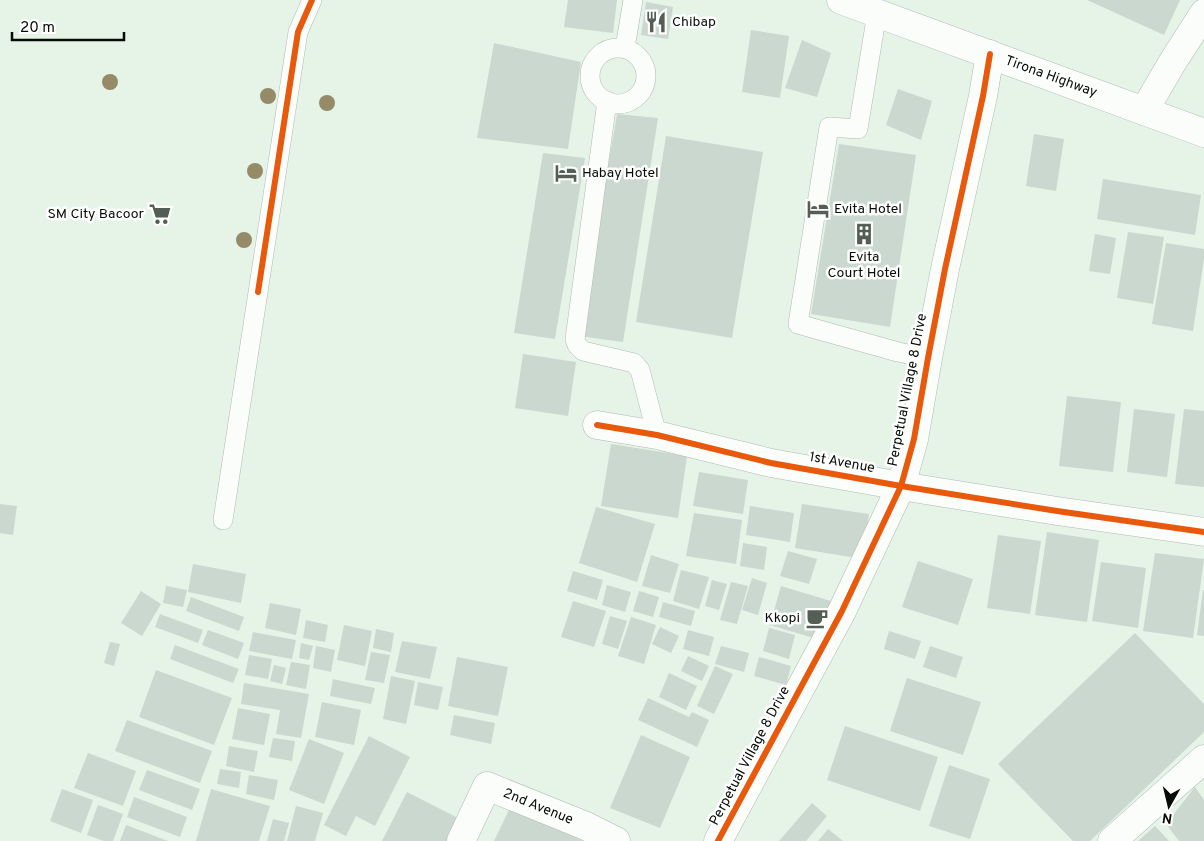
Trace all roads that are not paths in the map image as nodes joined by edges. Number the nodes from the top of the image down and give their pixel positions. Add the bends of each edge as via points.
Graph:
1 (312, 0) edge
2 (633, 0) edge
3 (841, 0) edge
4 (877, 13) junction
5 (1204, 13) edge
6 (625, 48) junction
7 (990, 54) junction
8 (607, 101) junction
9 (1144, 111) junction
10 (1204, 133) edge
11 (928, 358) junction
12 (597, 425) dead end
13 (657, 436) junction
14 (901, 486) junction
15 (223, 520) dead end
16 (1204, 532) edge
17 (1204, 759) edge
18 (461, 841) edge
19 (616, 841) edge
20 (718, 841) edge
21 (1112, 841) edge

1 - 15 lane via 298,32
2 - 6 lane
3 - 4 street, Tirona Highway
4 - 7 street, Tirona Highway
4 - 11 lane via 858,130 830,127 798,324
5 - 9 street
6 - 8 lane via 606,51 593,63 591,81 594,89
6 - 8 lane via 640,58 645,66 645,84 641,93 626,103
7 - 9 street, Tirona Highway
7 - 11 street, Perpetual Village 8 Drive
8 - 13 lane via 575,339 583,351 634,363 640,370
9 - 10 street, Tirona Highway
11 - 14 street, Perpetual Village 8 Drive via 914,439
12 - 13 street, 1st Avenue
13 - 14 street, 1st Avenue via 771,463
14 - 16 street, 1st Avenue
14 - 20 street, Perpetual Village 8 Drive via 842,611
17 - 21 street
18 - 19 street, 2nd Avenue via 487,786

